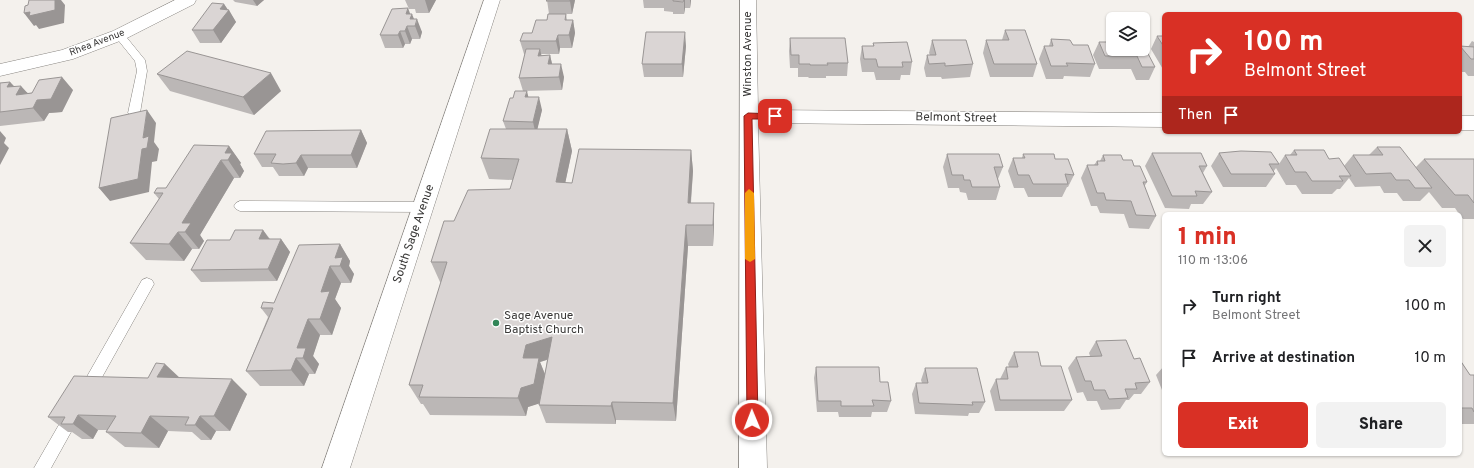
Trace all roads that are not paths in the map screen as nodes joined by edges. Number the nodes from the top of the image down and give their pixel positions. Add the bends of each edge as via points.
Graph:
1 (188, 0) edge
2 (492, 0) edge
3 (748, 0) edge
4 (119, 35) junction
5 (0, 70) edge
6 (134, 113) edge
7 (748, 116) junction
8 (1162, 120) edge
9 (1462, 123) edge
10 (1474, 123) edge
11 (240, 206) dead end
12 (424, 207) junction
13 (147, 284) dead end
14 (42, 468) edge
15 (336, 468) edge
16 (753, 468) edge

1 - 4 street, Rhea Avenue
2 - 12 street, South Sage Avenue
3 - 7 street, Winston Avenue
4 - 5 street, Rhea Avenue via 67,55
4 - 6 lane via 140,60 142,71
7 - 8 street, Belmont Street
7 - 16 street, Winston Avenue
9 - 10 street
11 - 12 lane
12 - 15 street, South Sage Avenue
13 - 14 lane

